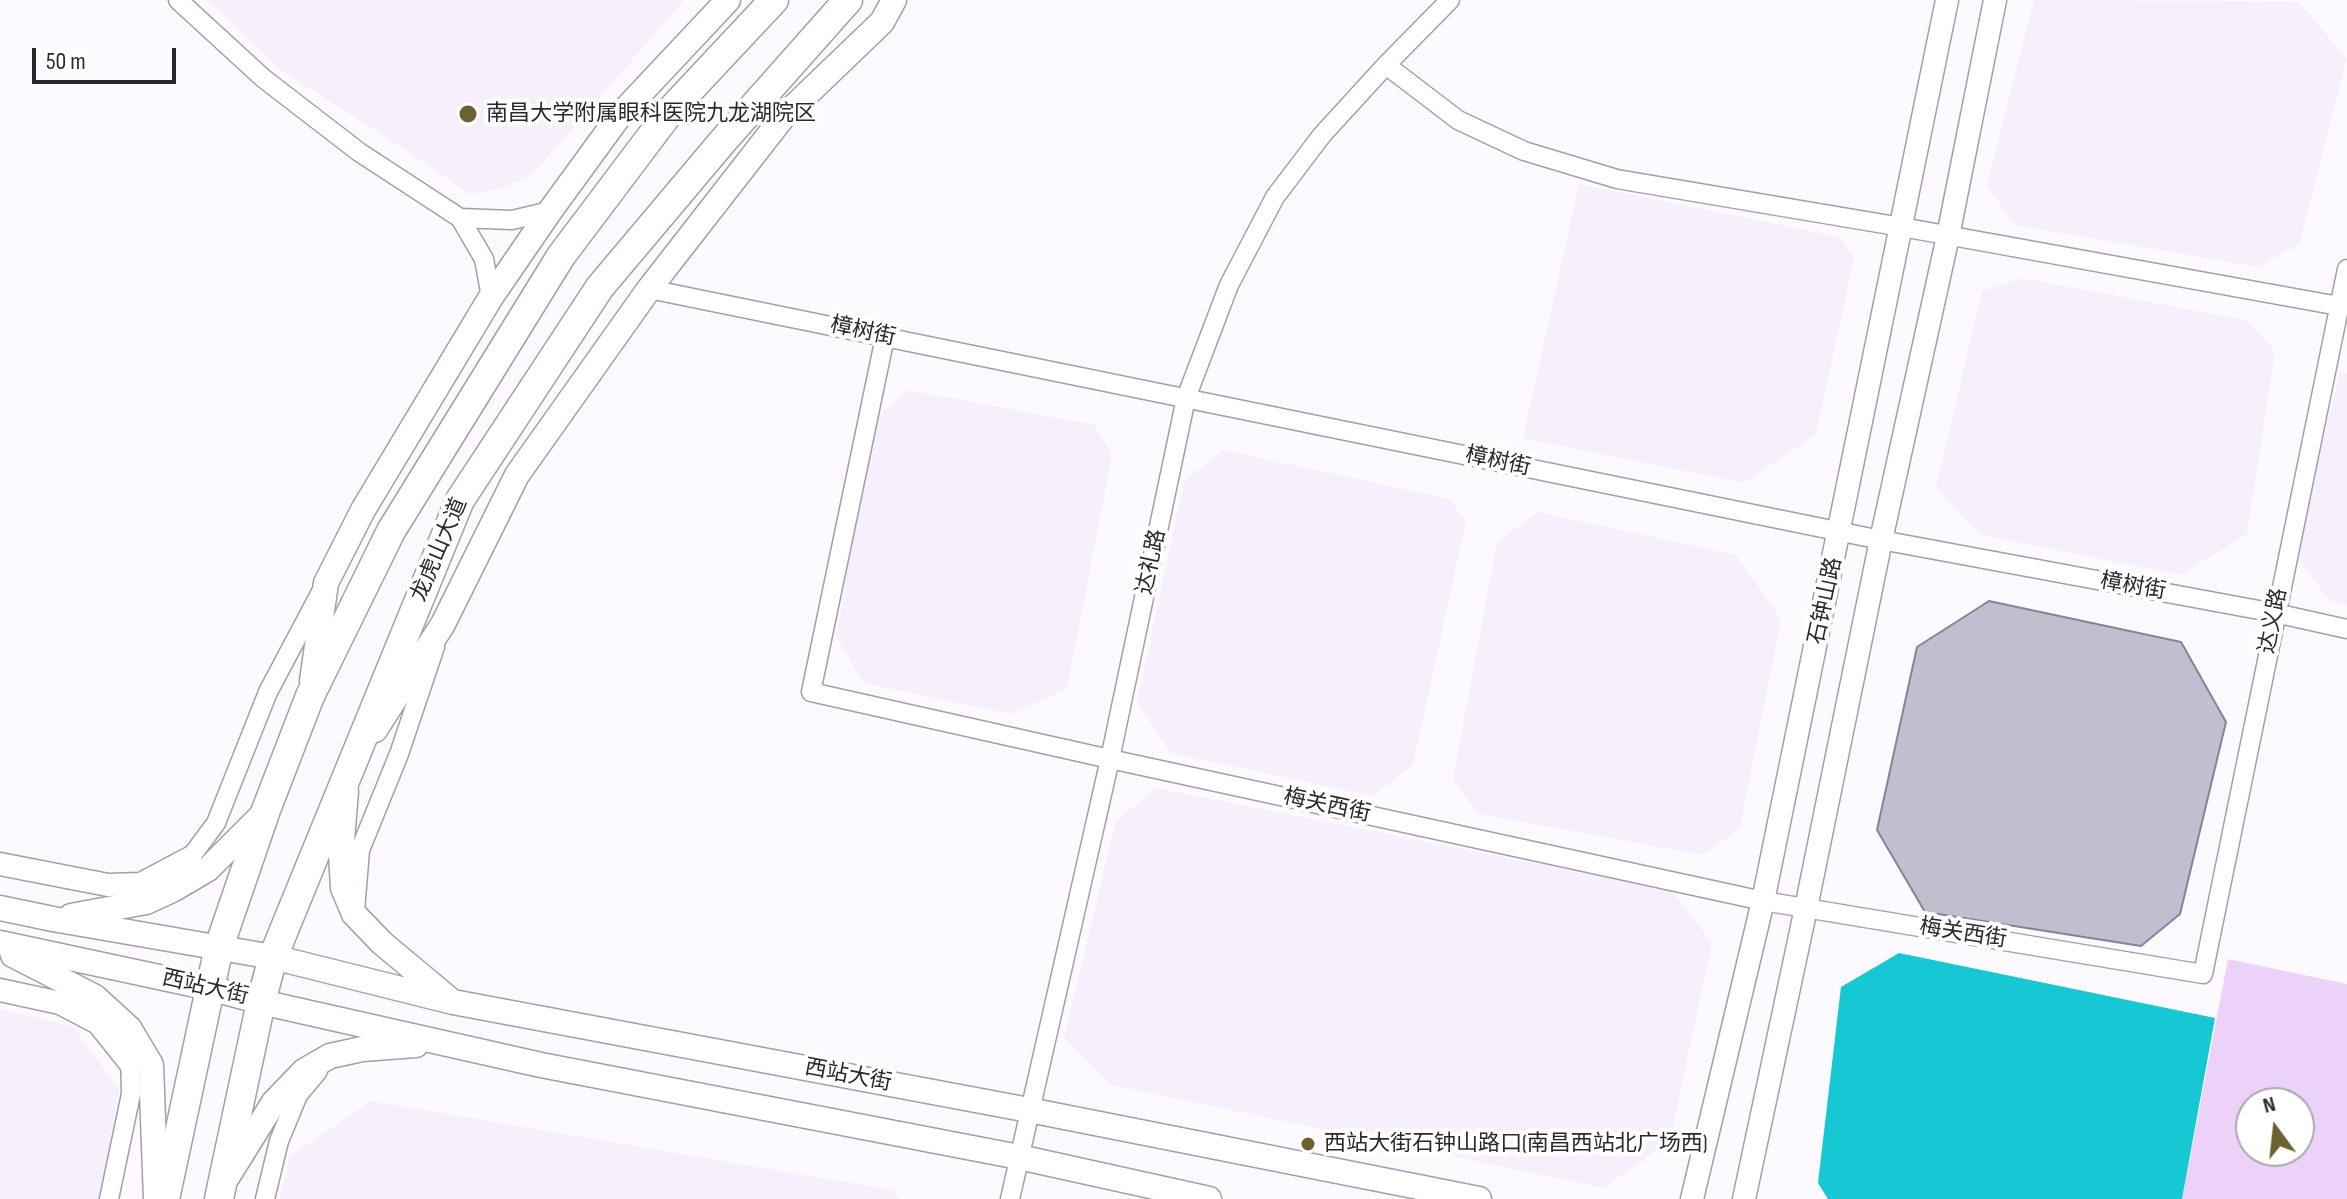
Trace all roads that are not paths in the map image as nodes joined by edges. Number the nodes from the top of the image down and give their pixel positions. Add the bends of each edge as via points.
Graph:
1 (178, 0) edge
2 (728, 0) edge
3 (774, 0) edge
4 (848, 0) edge
5 (894, 0) edge
6 (906, 0) edge
7 (1450, 0) edge
8 (1947, 0) edge
9 (1995, 0) edge
10 (882, 22) junction
11 (1386, 65) junction
12 (550, 211) junction
13 (460, 218) junction
14 (1902, 227) junction
15 (1948, 236) junction
16 (2347, 269) edge
17 (649, 289) junction
18 (491, 297) junction
19 (2339, 306) junction
20 (885, 337) junction
21 (1186, 398) junction
22 (1840, 532) junction
23 (1881, 540) junction
24 (326, 583) junction
25 (2275, 613) junction
26 (443, 624) junction
27 (2347, 629) edge
28 (310, 696) junction
29 (1110, 759) junction
30 (347, 773) junction
31 (266, 810) junction
32 (190, 858) junction
33 (0, 864) edge
34 (174, 889) junction
35 (1763, 901) junction
36 (0, 908) edge
37 (1806, 908) junction
38 (354, 914) junction
39 (53, 919) junction
40 (0, 945) edge
41 (219, 947) junction
42 (273, 957) junction
43 (2203, 974) joint
44 (210, 988) junction
45 (0, 990) edge
46 (261, 1002) junction
47 (453, 1002) junction
48 (129, 1028) junction
49 (330, 1056) junction
50 (130, 1063) junction
51 (541, 1065) junction
52 (1029, 1110) junction
53 (1019, 1157) junction
54 (220, 1192) edge
55 (109, 1199) edge
56 (156, 1199) edge
57 (165, 1199) edge
58 (265, 1199) edge
59 (1010, 1199) edge
60 (1209, 1199) edge
61 (1479, 1199) edge
62 (1692, 1199) edge
63 (1744, 1199) edge

1 - 13 street via 263,78 347,143
2 - 12 main road via 620,115
3 - 28 main road, 龙虎山大道 via 671,110 561,256 391,531
4 - 30 main road, 龙虎山大道 via 600,287 460,500
5 - 10 main road
6 - 10 main road
7 - 11 street, 达礼路
8 - 14 street, 石钟山路
9 - 15 street, 石钟山路
10 - 17 main road via 783,117
11 - 14 street via 1458,120 1524,151 1617,179
11 - 21 street, 达礼路 via 1275,197 1229,285
12 - 13 street via 512,220
12 - 18 main road
13 - 18 street via 484,259
14 - 15 street
14 - 22 street, 石钟山路
15 - 19 street
15 - 23 street, 石钟山路
16 - 19 street, 达义路
17 - 20 street, 樟树街
17 - 26 main road via 517,475
18 - 24 main road via 363,510
19 - 25 street, 达义路
20 - 21 street, 樟树街
20 - 29 street, 梅关西街 via 811,692
21 - 22 street, 樟树街
21 - 29 street, 达礼路
22 - 23 street, 樟树街
22 - 35 street, 石钟山路
23 - 25 street, 樟树街
23 - 37 street, 石钟山路
24 - 28 main road
24 - 32 street via 268,692 216,823
25 - 27 street, 樟树街
25 - 43 street, 达义路
26 - 30 main road
26 - 38 street via 360,850
28 - 31 main road, 龙虎山大道
29 - 35 street, 梅关西街
29 - 52 street, 达礼路
30 - 38 main road via 341,853 343,888
30 - 42 main road, 龙虎山大道
31 - 34 main road via 208,869
31 - 41 main road, 龙虎山大道
32 - 33 street via 141,884 108,885
32 - 34 street
34 - 39 main road via 146,902
35 - 37 street, 梅关西街
35 - 62 street, 石钟山路
36 - 39 main road, 西站大街
37 - 43 street, 梅关西街
37 - 63 street, 石钟山路
38 - 47 main road
39 - 41 main road, 西站大街
40 - 44 main road, 西站大街
40 - 48 main road via 95,997
41 - 42 main road, 西站大街
41 - 44 main road, 龙虎山大道
42 - 46 main road, 龙虎山大道
42 - 47 main road, 西站大街
44 - 46 main road, 西站大街
44 - 57 main road, 龙虎山大道
45 - 50 street via 60,1003 98,1023
46 - 51 main road, 西站大街
46 - 54 main road, 龙虎山大道
47 - 52 main road, 西站大街
48 - 50 street
48 - 56 main road via 151,1065
49 - 51 main road via 410,1044
49 - 54 main road via 304,1071 274,1102
49 - 58 street via 298,1095 279,1141
50 - 55 street via 131,1094
51 - 53 main road, 西站大街
52 - 53 street, 达礼路
52 - 61 main road, 西站大街
53 - 59 street, 达礼路
53 - 60 main road, 西站大街

